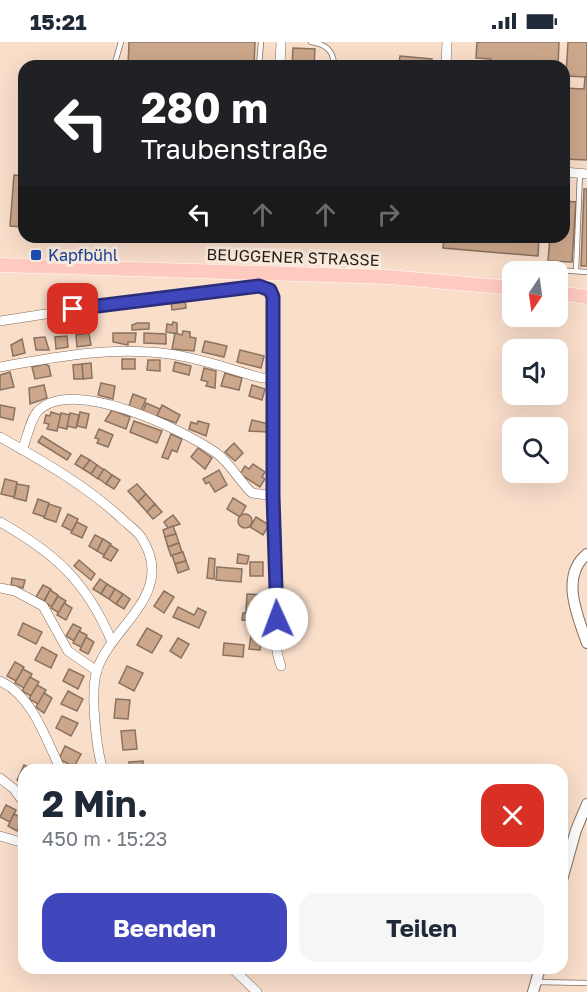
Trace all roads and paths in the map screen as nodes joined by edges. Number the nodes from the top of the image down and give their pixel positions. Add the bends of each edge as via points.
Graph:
1 (121, 42) edge
2 (261, 42) edge
3 (281, 42) edge
4 (312, 42) edge
5 (447, 42) edge
6 (116, 60) edge
7 (260, 60) edge
8 (280, 60) edge
9 (333, 60) edge
10 (446, 60) edge
11 (583, 173) edge
12 (0, 265) edge
13 (568, 271) edge
14 (576, 271) junction
15 (587, 272) edge
16 (502, 287) edge
17 (568, 294) edge
18 (587, 297) edge
19 (0, 321) edge
20 (0, 367) edge
21 (273, 378) junction
22 (0, 437) edge
23 (22, 450) junction
24 (273, 496) junction
25 (0, 522) edge
26 (587, 554) edge
27 (0, 588) edge
28 (112, 642) junction
29 (587, 643) edge
30 (281, 666) dead end
31 (97, 671) junction
32 (0, 681) edge
33 (58, 764) edge
34 (101, 764) edge
35 (0, 778) edge
36 (18, 795) edge
37 (587, 804) edge
38 (0, 836) edge
39 (18, 841) edge
40 (568, 859) edge
41 (238, 974) edge
42 (587, 983) edge
43 (535, 987) edge
44 (257, 992) edge

1 - 6 lane
2 - 7 lane
3 - 8 street
4 - 9 lane via 331,51
5 - 10 street
11 - 14 lane
12 - 16 main road, BEUGGENER STRASSE via 388,277
13 - 14 lane
14 - 15 lane
17 - 18 main road
19 - 21 street via 259,286 270,290 273,297
20 - 21 street via 62,355 125,351 168,354
21 - 24 street
22 - 23 street
23 - 24 street via 37,412 52,402 75,399 112,405 175,429 217,453 252,493
23 - 28 street via 78,483 141,536 150,557 150,584 138,613
24 - 30 street via 275,649
25 - 28 street via 39,544 80,582 99,611
26 - 29 street via 579,561 572,584
27 - 31 street via 15,591 43,606 68,651
28 - 31 street
31 - 34 street via 95,705
32 - 33 street via 22,697
35 - 36 street
37 - 40 street
38 - 39 street
41 - 44 street
42 - 43 lane

